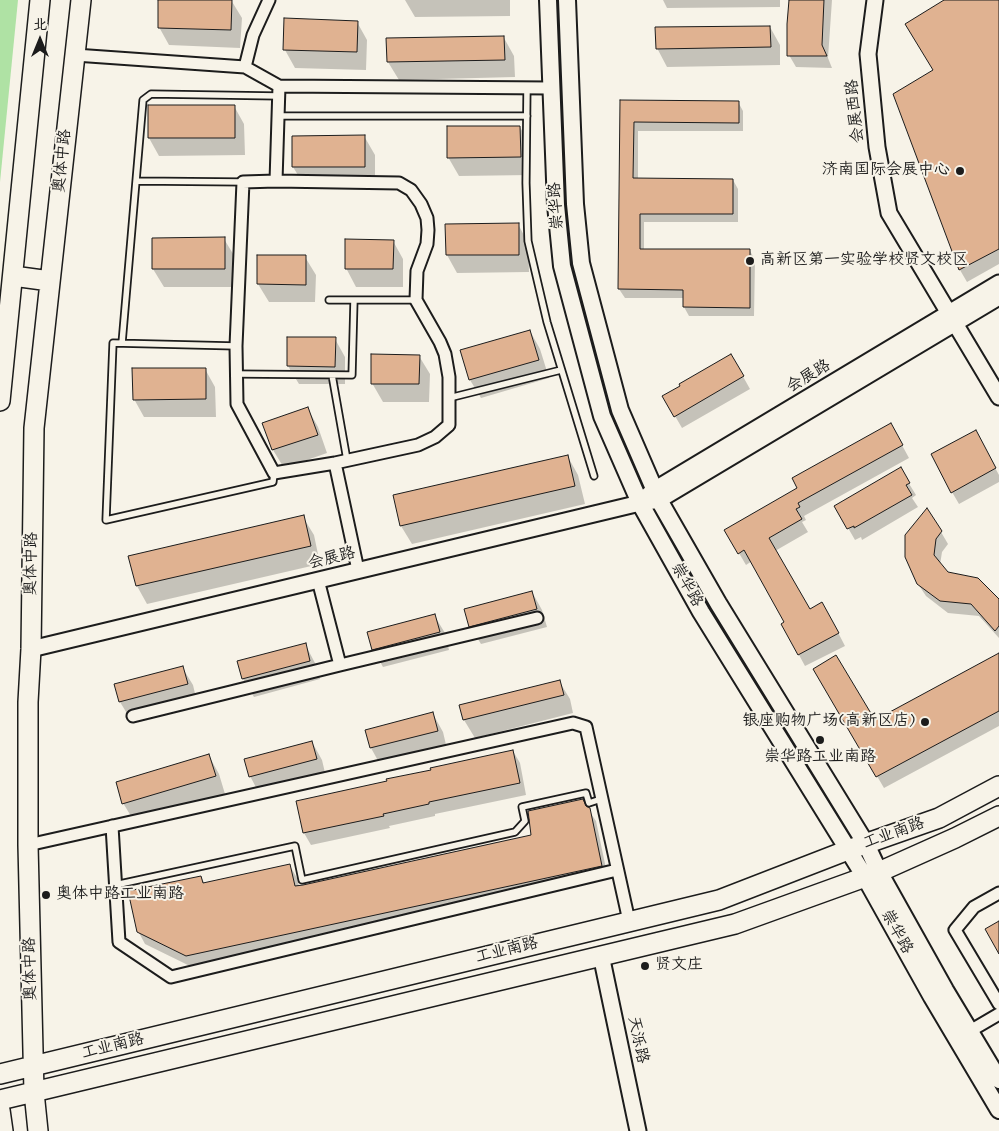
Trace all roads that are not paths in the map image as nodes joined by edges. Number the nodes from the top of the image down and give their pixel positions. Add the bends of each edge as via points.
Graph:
1 (40, 0) edge
2 (81, 0) edge
3 (270, 0) edge
4 (548, 0) edge
5 (567, 0) edge
6 (875, 0) edge
7 (75, 55) junction
8 (245, 67) junction
9 (527, 88) junction
10 (550, 88) junction
11 (278, 91) junction
12 (278, 116) junction
13 (527, 116) junction
14 (137, 181) junction
15 (276, 181) junction
16 (243, 182) junction
17 (13, 276) junction
18 (50, 281) junction
19 (999, 283) edge
20 (999, 297) edge
21 (329, 300) dead end
22 (354, 300) junction
23 (416, 300) junction
24 (951, 318) junction
25 (122, 343) junction
26 (236, 346) junction
27 (561, 370) junction
28 (237, 374) junction
29 (332, 375) junction
30 (999, 397) edge
31 (449, 398) junction
32 (0, 401) edge
33 (341, 461) junction
34 (274, 473) junction
35 (594, 476) dead end
36 (657, 495) junction
37 (640, 503) junction
38 (358, 570) junction
39 (318, 580) junction
40 (537, 618) dead end
41 (32, 649) junction
42 (340, 665) junction
43 (133, 716) dead end
44 (999, 786) edge
45 (601, 799) junction
46 (999, 816) edge
47 (112, 826) junction
48 (866, 844) junction
49 (28, 845) junction
50 (848, 850) junction
51 (617, 870) junction
52 (872, 874) junction
53 (115, 885) junction
54 (999, 892) edge
55 (628, 922) junction
56 (601, 955) junction
57 (999, 1004) edge
58 (999, 1014) edge
59 (970, 1031) junction
60 (33, 1066) junction
61 (0, 1074) edge
62 (999, 1080) edge
63 (34, 1092) junction
64 (0, 1100) edge
65 (0, 1110) edge
66 (999, 1110) edge
67 (3, 1131) edge
68 (38, 1131) edge
69 (638, 1131) edge

1 - 17 main road
2 - 7 main road, 奥体中路
3 - 8 street via 253,36
4 - 10 main road, 崇华路
5 - 36 main road, 崇华路 via 574,185 581,263 620,410
6 - 24 street, 会展西路 via 868,54 877,147 889,213
7 - 8 street
7 - 18 main road, 奥体中路
8 - 11 street
9 - 10 street
9 - 11 street
9 - 13 lane
10 - 37 main road, 崇华路 via 562,266 602,416
11 - 12 street
11 - 14 lane via 151,94 143,100
12 - 13 lane
12 - 15 street
13 - 27 lane via 528,241
14 - 16 lane
14 - 25 lane
15 - 16 street
15 - 23 street via 399,183 411,190 427,218 428,230 417,271
16 - 26 street
17 - 18 main road
17 - 32 main road
18 - 41 main road, 奥体中路 via 34,428
19 - 24 street, 会展路
20 - 24 street, 会展路
21 - 22 lane
22 - 23 lane
22 - 29 lane via 352,375
23 - 31 street via 445,354
24 - 30 street, 会展西路
24 - 36 street, 会展路
25 - 26 lane
25 - 34 lane via 113,343 106,520 273,482
26 - 28 street
27 - 31 lane
27 - 35 lane
28 - 29 lane
28 - 34 street via 237,404
29 - 33 lane
31 - 33 street via 448,425 435,437 418,445
33 - 34 street
33 - 38 street
36 - 37 street, 会展路
36 - 48 main road, 崇华路 via 718,603
37 - 38 street, 会展路
37 - 50 main road, 崇华路 via 701,612
38 - 39 street, 会展路
39 - 41 street, 会展路
39 - 42 street
40 - 42 street
41 - 49 main road, 奥体中路 via 28,702
42 - 43 street
44 - 48 main road, 工业南路 via 939,818
45 - 47 street via 586,728 573,723
45 - 51 street
45 - 53 lane via 589,803 586,793 522,807 525,821 514,832 302,880 295,846
46 - 52 main road, 工业南路
47 - 49 street
47 - 53 street
48 - 50 main road, 工业南路
48 - 52 main road, 崇华路
49 - 60 main road, 奥体中路
50 - 52 main road, 崇华路
50 - 55 main road, 工业南路 via 718,900
51 - 53 street via 171,977 119,942
51 - 55 street
52 - 56 main road, 工业南路 via 735,924
52 - 59 main road, 崇华路
52 - 66 main road, 崇华路 via 932,997
54 - 57 street via 974,907 955,930
55 - 60 main road, 工业南路
56 - 63 main road, 工业南路
56 - 69 street, 天泺路
58 - 59 street
59 - 62 main road, 崇华路
60 - 61 main road, 工业南路
60 - 63 main road, 奥体中路
63 - 64 main road, 工业南路
63 - 68 main road, 奥体中路
65 - 67 main road

